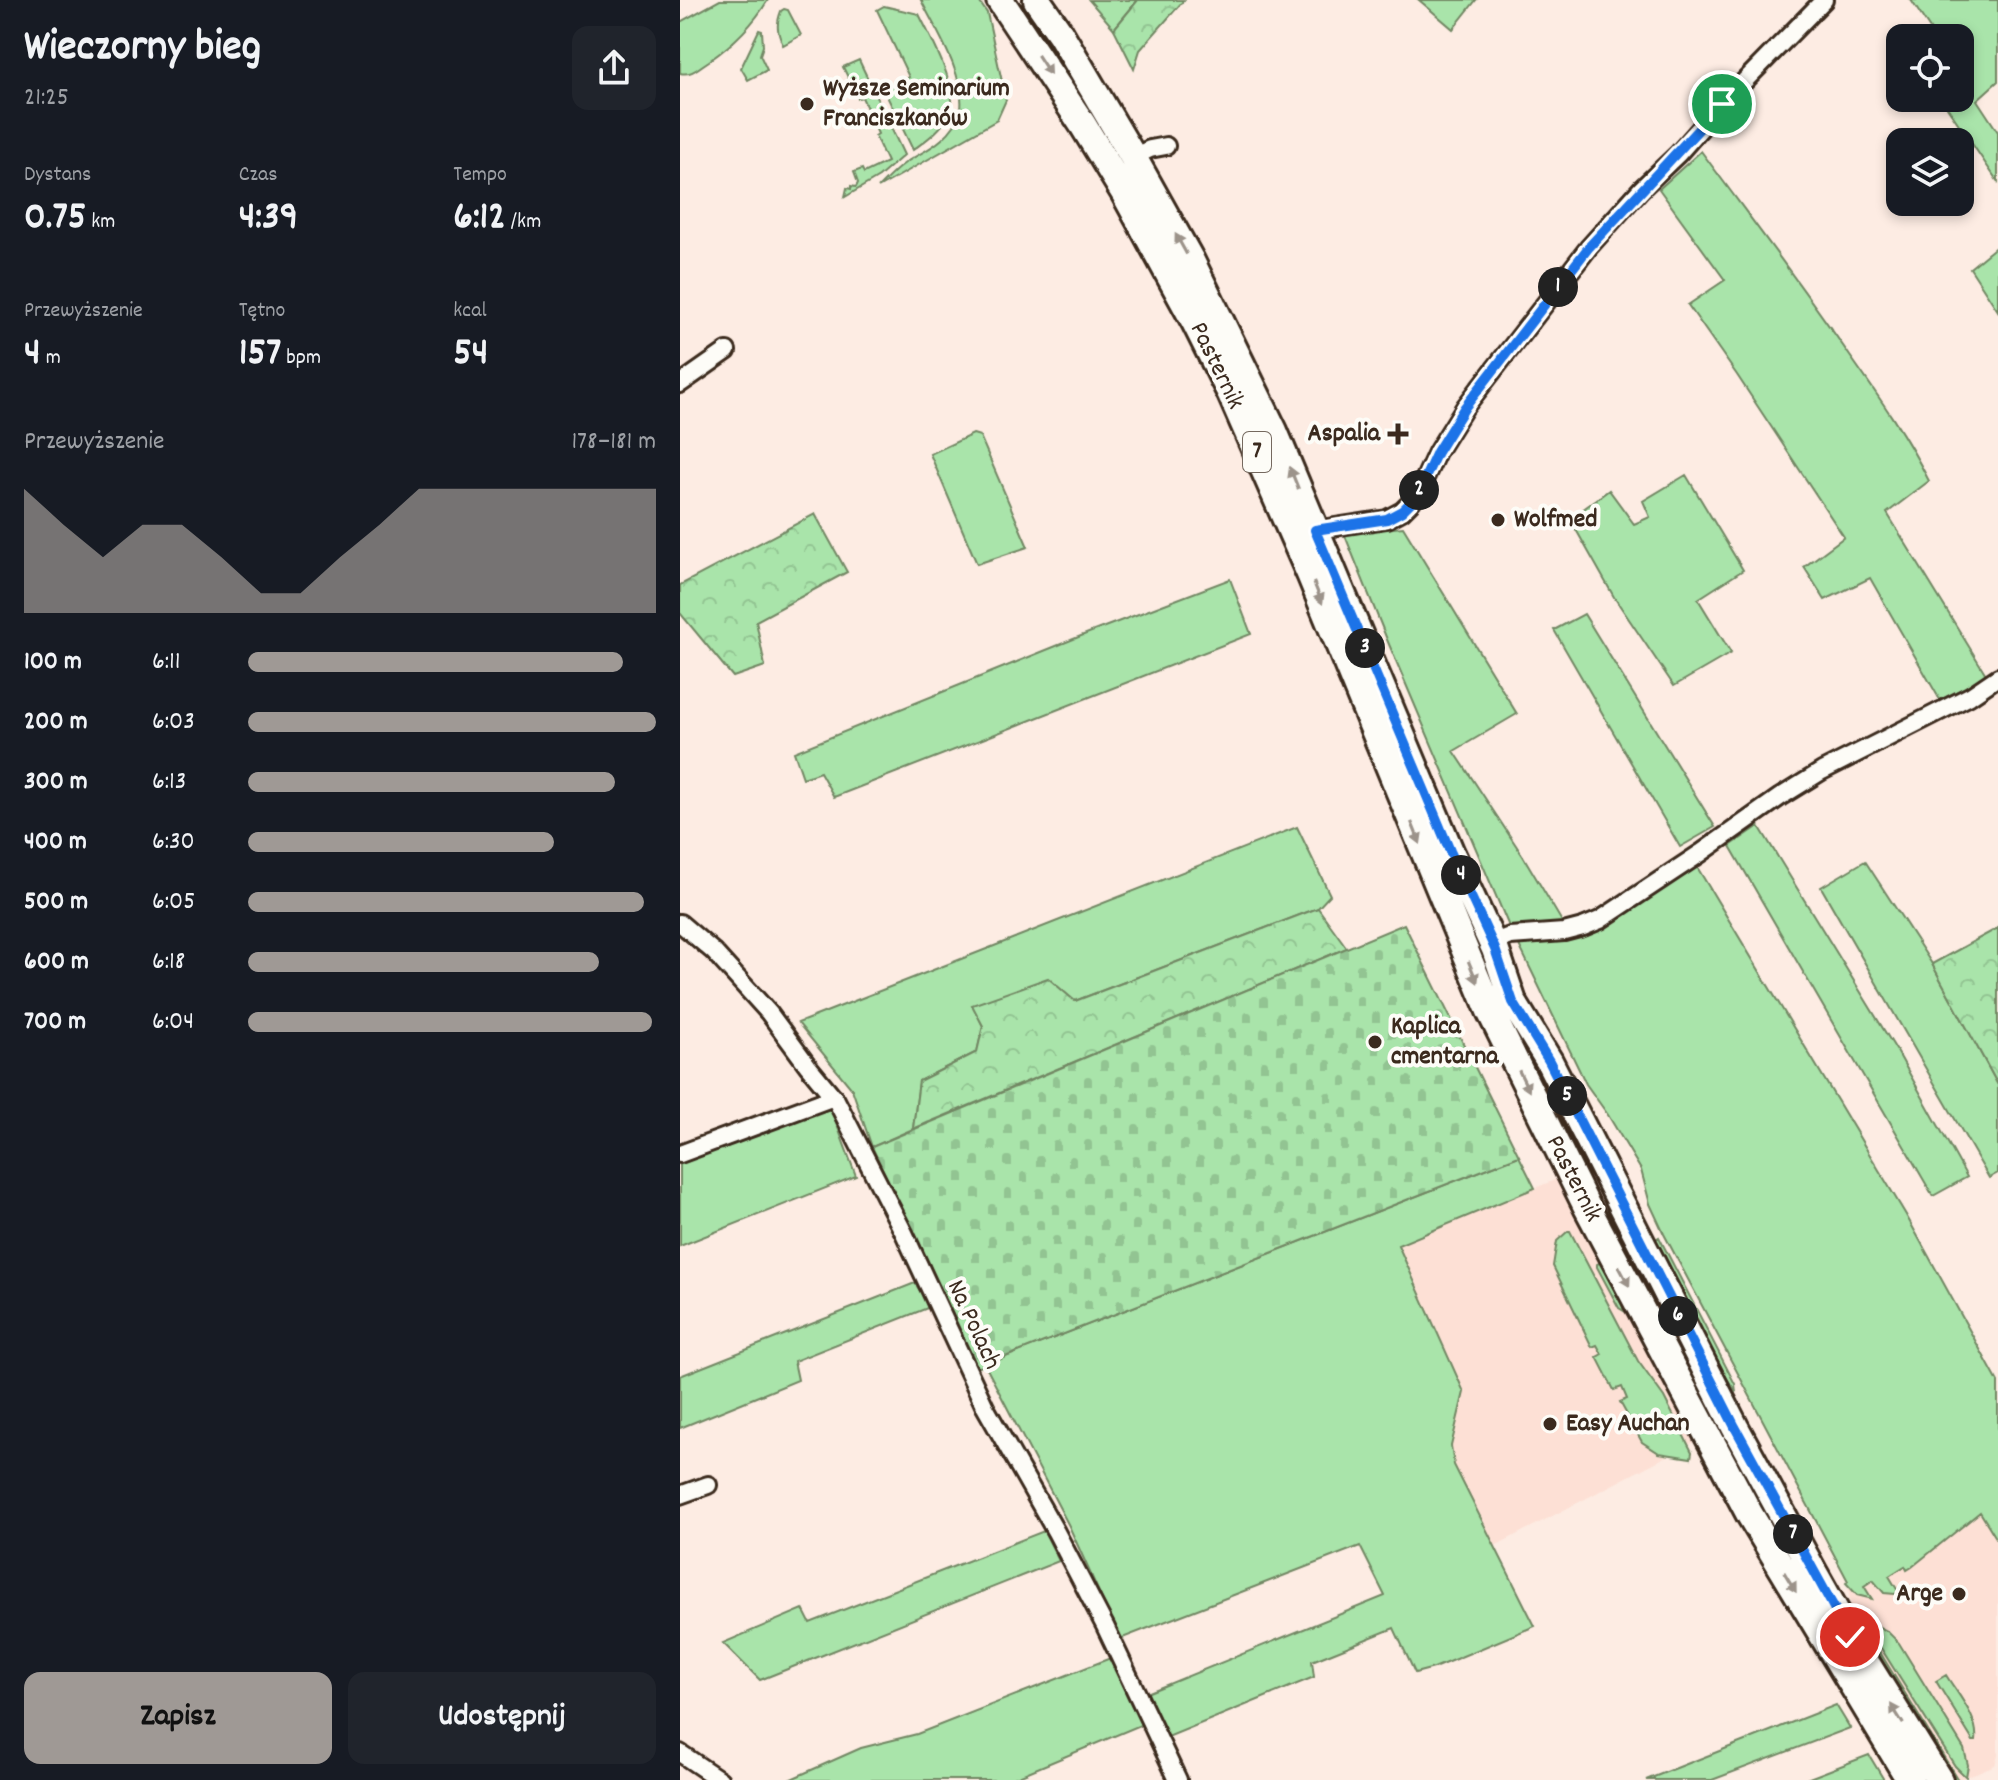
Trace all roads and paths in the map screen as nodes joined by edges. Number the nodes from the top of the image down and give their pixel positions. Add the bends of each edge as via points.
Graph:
1 (1000, 0) edge
2 (1037, 0) edge
3 (1824, 0) edge
4 (1166, 146) dead end
5 (1133, 157) junction
6 (727, 351) dead end
7 (680, 384) edge
8 (1315, 530) junction
9 (1998, 677) edge
10 (680, 923) edge
11 (1492, 943) junction
12 (834, 1097) junction
13 (680, 1154) edge
14 (708, 1485) dead end
15 (680, 1495) edge
16 (680, 1753) edge
17 (720, 1780) edge
18 (1178, 1780) edge
19 (1910, 1780) edge
20 (1939, 1780) edge

1 -> 19 main road, Pasternik / 7 via 1125,194 1231,394 1490,1011 1587,1207 1750,1515
2 - 5 main road, Pasternik / 7
3 - 8 street via 1589,247 1465,407 1412,501 1387,519
4 - 5 street
8 -> 5 main road, Pasternik / 7 via 1217,311
6 - 7 street
8 - 11 main road, Pasternik / 7
9 - 11 street via 1822,771 1600,920 1564,932 1510,936
10 - 12 street, Na Polach via 769,1013
20 -> 11 main road, Pasternik / 7 via 1850,1637 1735,1427 1549,1061 1513,1002
12 - 13 street
12 - 18 street, Na Polach via 985,1407 1105,1626
14 - 15 street
16 - 17 street

